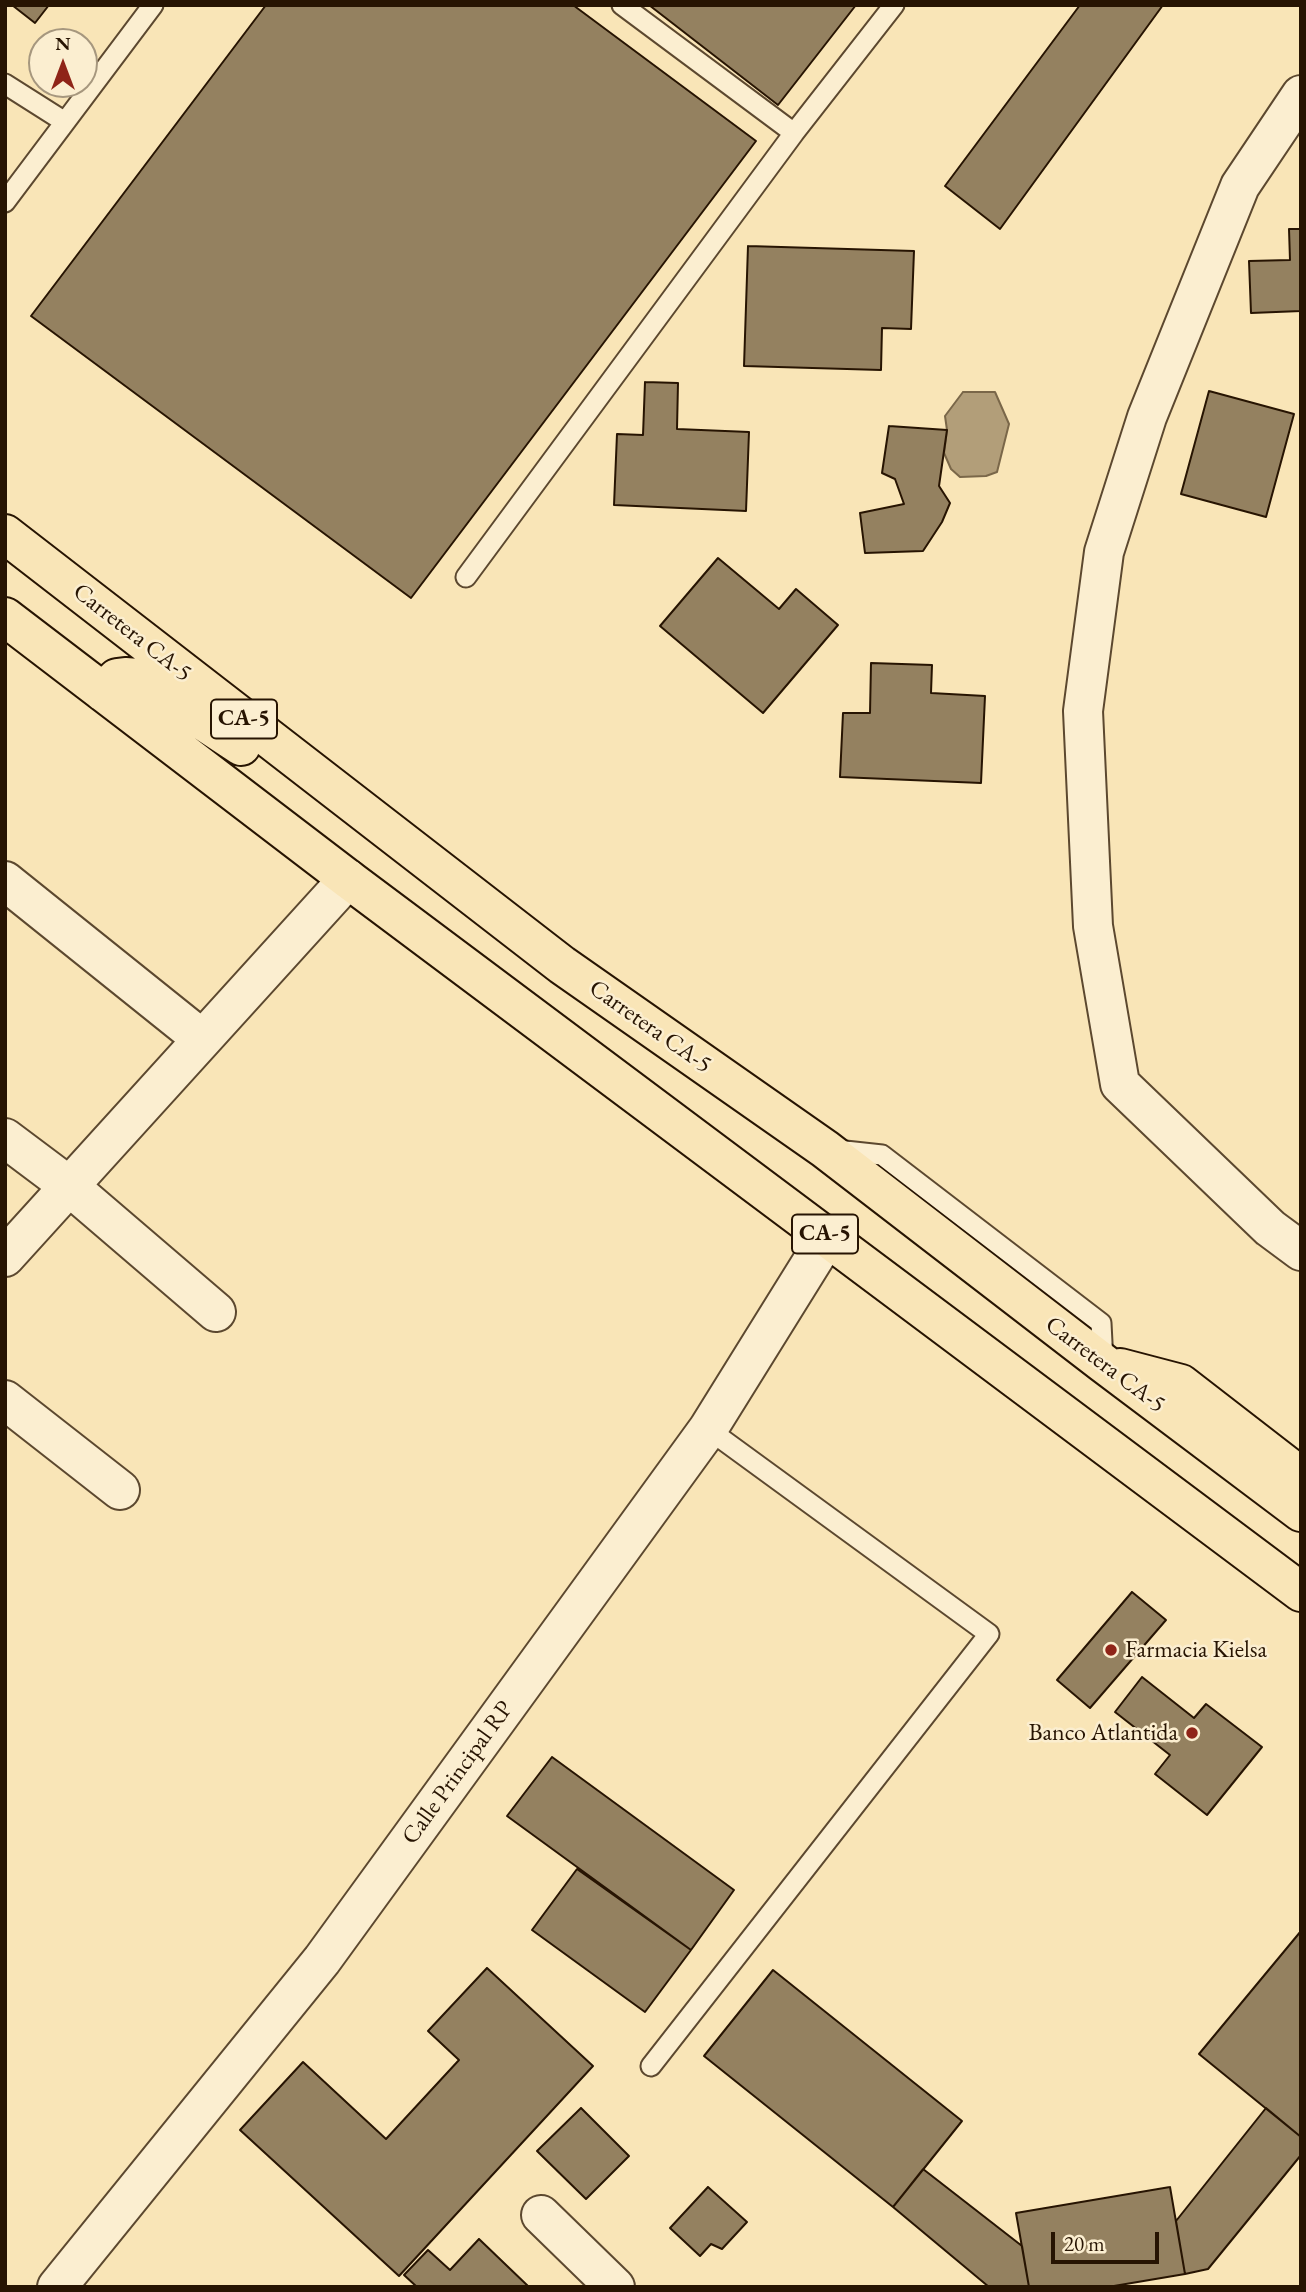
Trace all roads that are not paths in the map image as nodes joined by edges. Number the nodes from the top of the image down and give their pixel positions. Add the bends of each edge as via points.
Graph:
1 (153, 5) edge
2 (622, 5) edge
3 (894, 5) edge
4 (5, 84) edge
5 (1301, 95) edge
6 (65, 122) junction
7 (794, 133) junction
8 (5, 202) edge
9 (5, 534) edge
10 (466, 577) dead end
11 (5, 617) edge
12 (103, 692) junction
13 (348, 879) junction
14 (5, 881) edge
15 (483, 905) junction
16 (202, 1039) junction
17 (5, 1138) edge
18 (69, 1186) junction
19 (828, 1237) junction
20 (1301, 1251) edge
21 (5, 1257) edge
22 (216, 1311) dead end
23 (1102, 1363) junction
24 (5, 1400) edge
25 (708, 1429) junction
26 (1301, 1477) edge
27 (120, 1490) dead end
28 (1301, 1512) edge
29 (1301, 1592) edge
30 (651, 2066) dead end
31 (541, 2215) dead end
32 (58, 2287) edge
33 (615, 2287) edge

1 - 6 lane
2 - 7 lane
3 - 7 lane
4 - 6 lane
5 - 20 street via 1240,186 1147,417 1104,552 1083,711 1093,926 1120,1084
6 - 8 lane
7 - 10 lane
9 - 15 highway, Carretera CA-5 / CA-5
11 - 12 highway, CA-5
12 - 13 highway, CA-5
12 - 15 highway via 117,678 138,678
13 - 16 street
13 - 19 highway, CA-5
14 - 16 street
15 - 23 highway, Carretera CA-5 / CA-5 via 825,1149
16 - 18 street
17 - 18 street
18 - 21 street
18 - 22 street
19 - 25 street, Calle Principal RP
19 - 29 highway, CA-5
23 - 26 highway via 1181,1384
23 - 28 highway, Carretera CA-5 / CA-5
24 - 27 street
25 - 30 lane via 989,1634
25 - 32 street, Calle Principal RP via 322,1960
31 - 33 street

